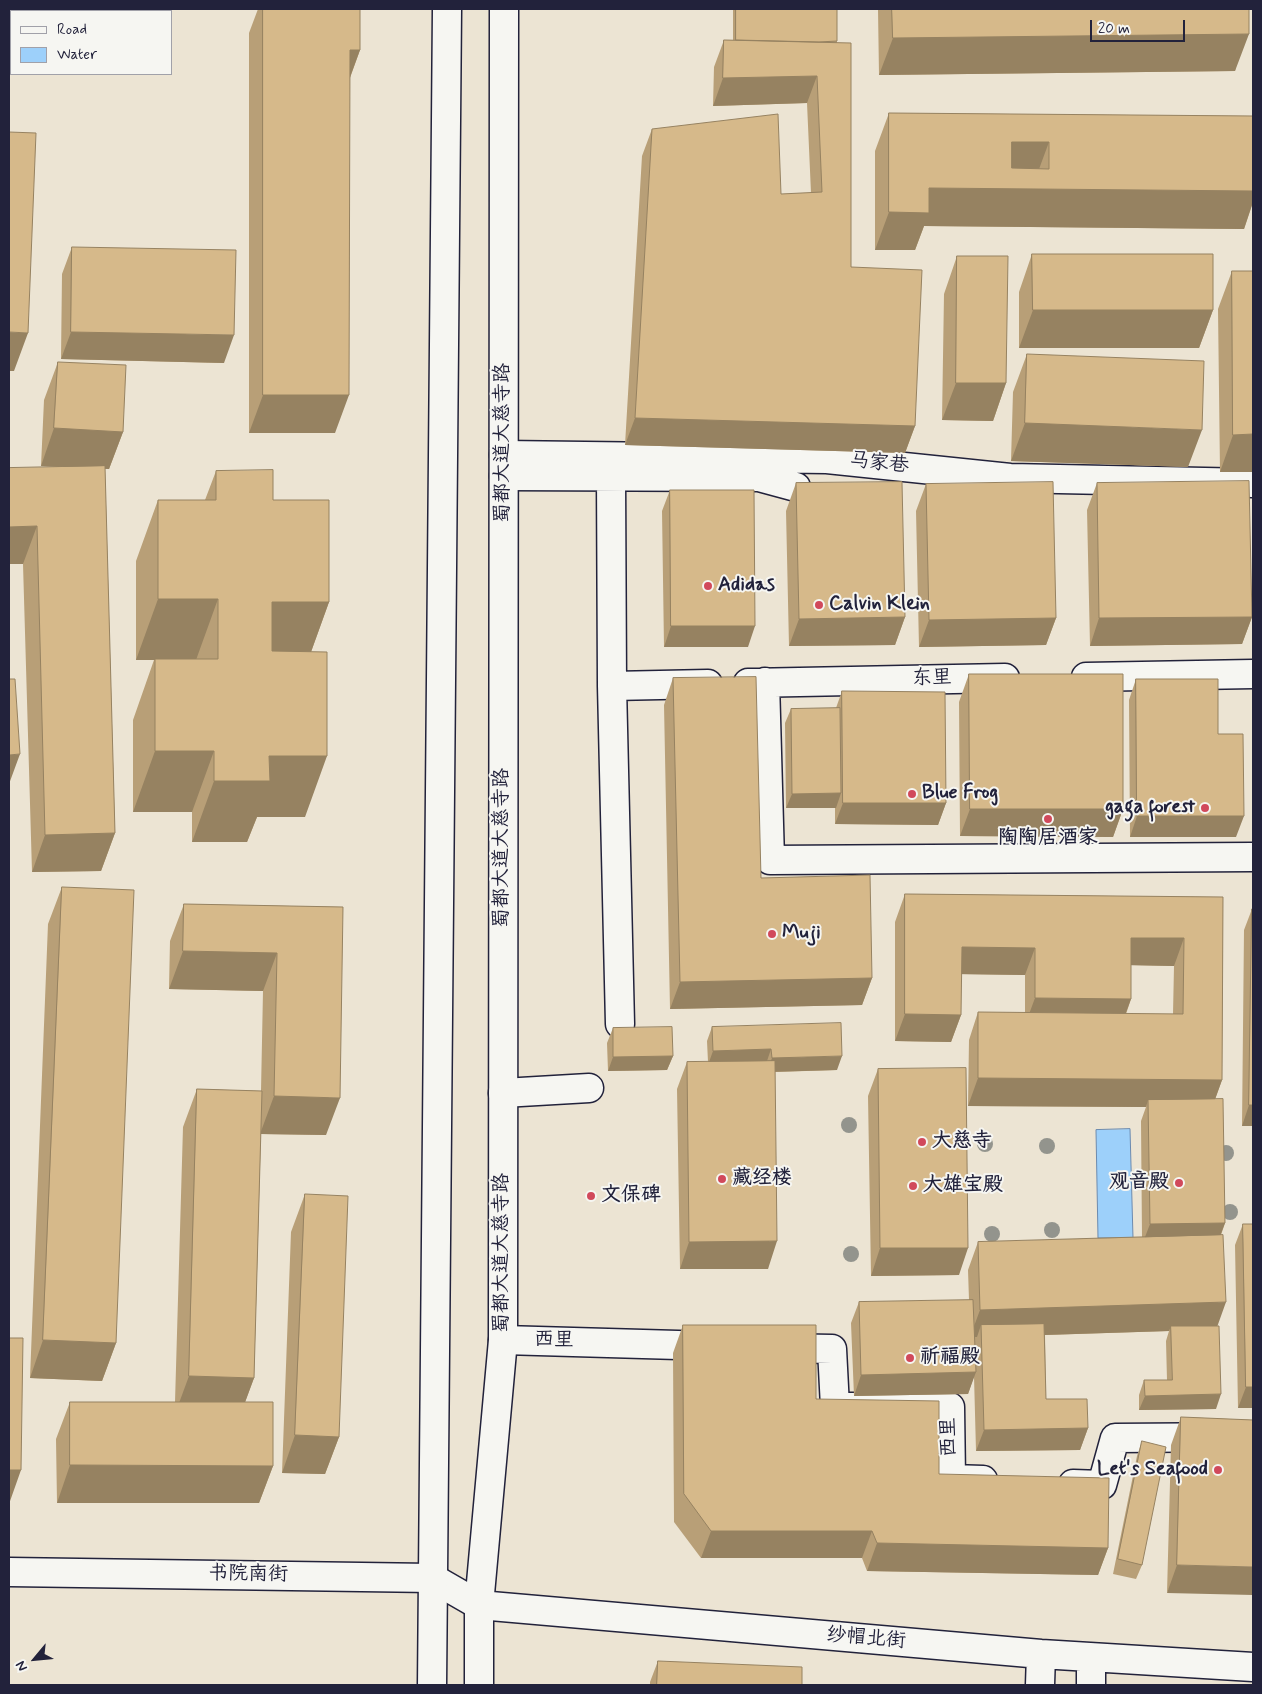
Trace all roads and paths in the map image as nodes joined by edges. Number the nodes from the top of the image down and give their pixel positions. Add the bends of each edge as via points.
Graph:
1 (448, 9) edge
2 (504, 9) edge
3 (504, 465) junction
4 (611, 476) junction
5 (1253, 483) edge
6 (796, 487) edge
7 (1253, 674) edge
8 (1064, 677) edge
9 (1034, 678) edge
10 (765, 682) junction
11 (612, 686) junction
12 (1253, 857) edge
13 (620, 1024) dead end
14 (589, 1088) dead end
15 (503, 1092) junction
16 (503, 1340) junction
17 (1253, 1437) edge
18 (1008, 1481) edge
19 (1046, 1482) edge
20 (9, 1572) edge
21 (432, 1578) junction
22 (480, 1605) junction
23 (1040, 1654) junction
24 (1091, 1658) junction
25 (1253, 1667) edge
26 (432, 1685) edge
27 (479, 1685) edge
28 (1040, 1685) edge
29 (1091, 1685) edge

1 - 21 street
2 - 3 street, 蜀都大道大慈寺路
3 - 4 street
3 - 5 street, 马家巷 via 827,458 1010,478
3 - 15 street, 蜀都大道大慈寺路
4 - 6 street via 759,477
4 - 11 street
7 - 8 street
9 - 10 street, 东里
10 - 11 street, 东里
10 - 12 street via 770,860
11 - 13 street
14 - 15 street
15 - 16 street, 蜀都大道大慈寺路
16 - 18 street, 西里 via 832,1350 835,1407 950,1407 951,1479
16 - 22 street, 蜀都大道大慈寺路
17 - 19 street via 1115,1438 1102,1485
20 - 21 street, 书院南街
21 - 22 street, 书院南街
21 - 26 street
22 - 23 street, 纱帽北街
22 - 27 street, 蜀都大道大慈寺路
23 - 24 street, 纱帽北街
23 - 28 street
24 - 25 street, 纱帽北街
24 - 29 street

